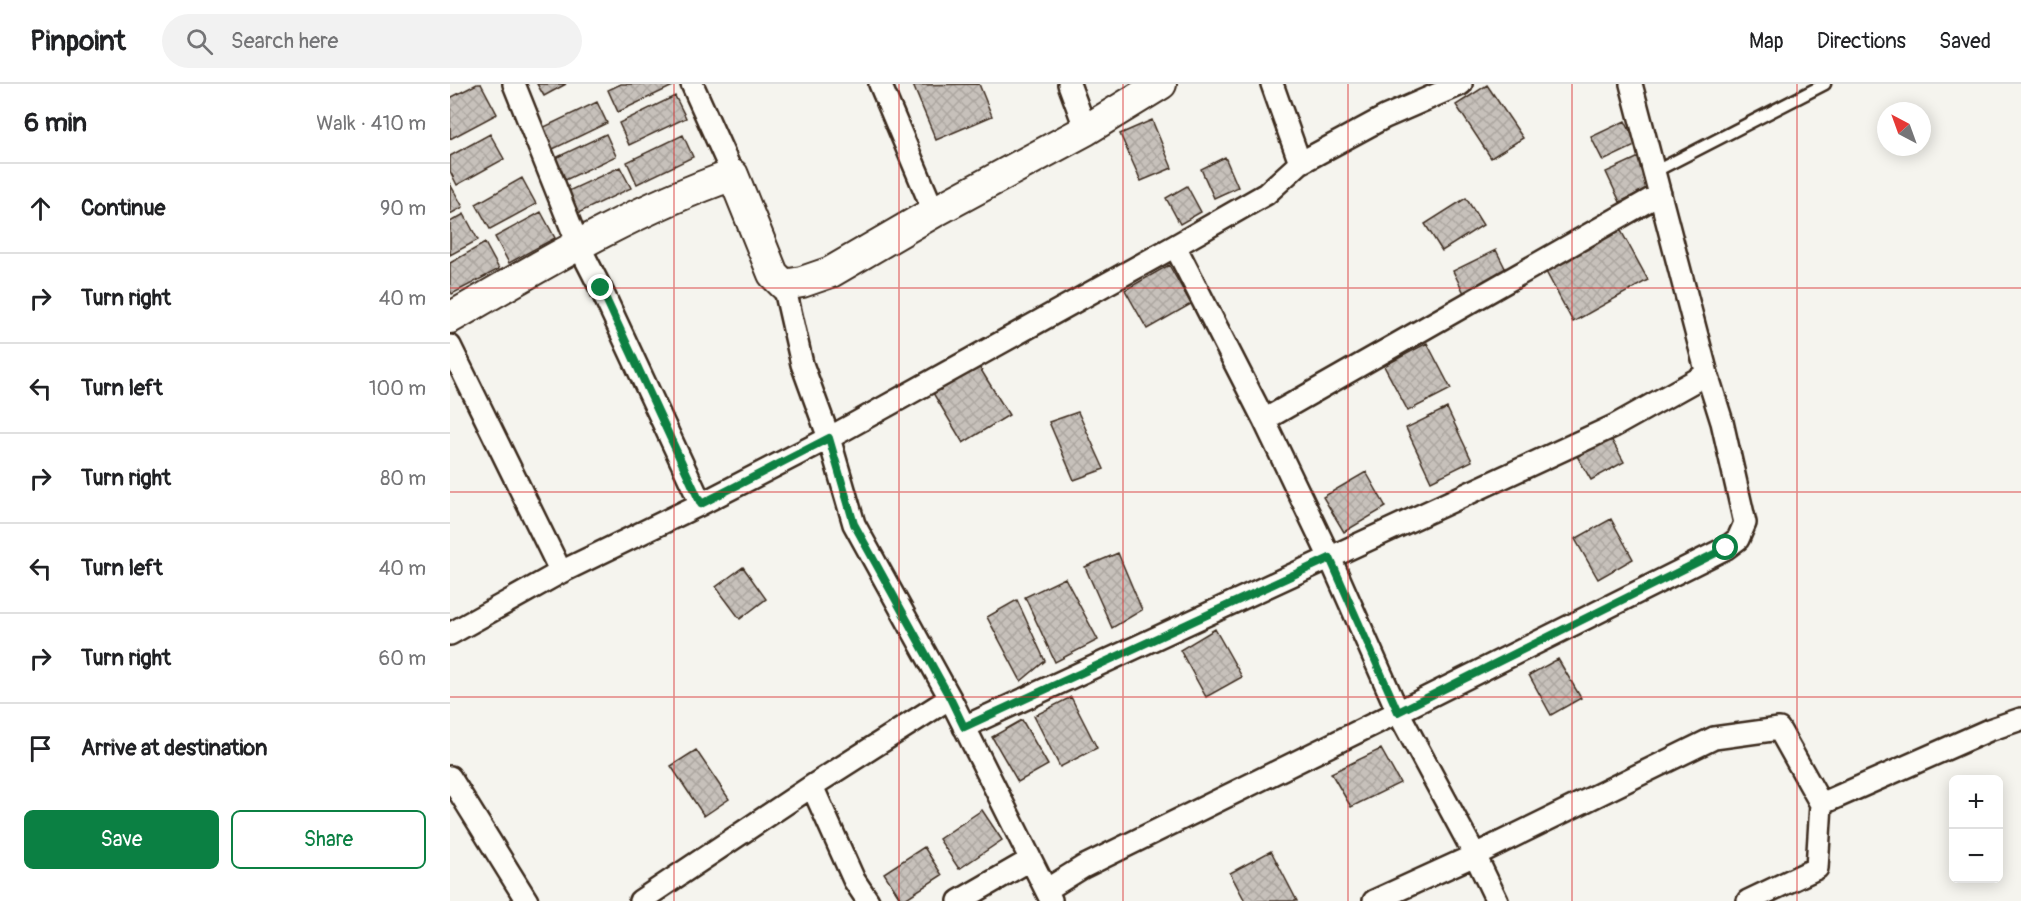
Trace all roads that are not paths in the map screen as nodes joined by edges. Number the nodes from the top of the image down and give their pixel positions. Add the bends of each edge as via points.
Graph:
1 (514, 84) edge
2 (692, 84) edge
3 (880, 84) edge
4 (1069, 84) edge
5 (1161, 84) edge
6 (1272, 84) edge
7 (1461, 84) edge
8 (1631, 84) edge
9 (1825, 84) edge
10 (1086, 130) junction
11 (1300, 163) junction
12 (1654, 172) junction
13 (733, 175) junction
14 (1660, 194) junction
15 (934, 212) junction
16 (578, 244) junction
17 (1175, 246) junction
18 (784, 285) junction
19 (450, 324) edge
20 (1707, 374) junction
21 (1264, 420) junction
22 (829, 438) junction
23 (701, 504) junction
24 (1330, 558) junction
25 (561, 572) junction
26 (450, 634) edge
27 (950, 698) junction
28 (1398, 712) junction
29 (2021, 719) edge
30 (964, 727) junction
31 (450, 777) edge
32 (812, 786) junction
33 (1821, 804) junction
34 (1475, 855) junction
35 (1030, 860) junction
36 (1049, 895) edge
37 (527, 901) edge
38 (640, 901) edge
39 (867, 901) edge
40 (959, 901) edge
41 (1374, 901) edge
42 (1497, 901) edge
43 (1748, 901) edge

1 - 16 street
2 - 13 street
3 - 15 street
4 - 10 street
5 - 10 street
6 - 11 street
7 - 11 street via 1384,117
8 - 12 street
9 - 12 lane
10 - 15 street
11 - 17 street via 1266,194
12 - 14 street
13 - 16 street via 682,193
13 - 18 street via 773,274
14 - 20 street
14 - 21 street
15 - 18 street via 831,272
16 - 19 street
16 - 23 street
17 - 21 street
17 - 22 street
18 - 22 street via 802,364
19 - 25 street
20 - 24 street via 1614,426
20 - 28 street via 1745,523 1738,539
21 - 24 street
22 - 23 street
22 - 27 street via 854,524
23 - 25 street
24 - 28 street
24 - 30 street
25 - 26 street
27 - 30 street
27 - 32 street
28 - 34 street
28 - 36 street via 1083,867
29 - 33 street
30 - 35 street
31 - 37 street
32 - 38 street
32 - 39 street
33 - 34 street via 1779,729 1714,738
33 - 43 street via 1817,868
34 - 41 street
34 - 42 street
35 - 36 street
35 - 40 street

